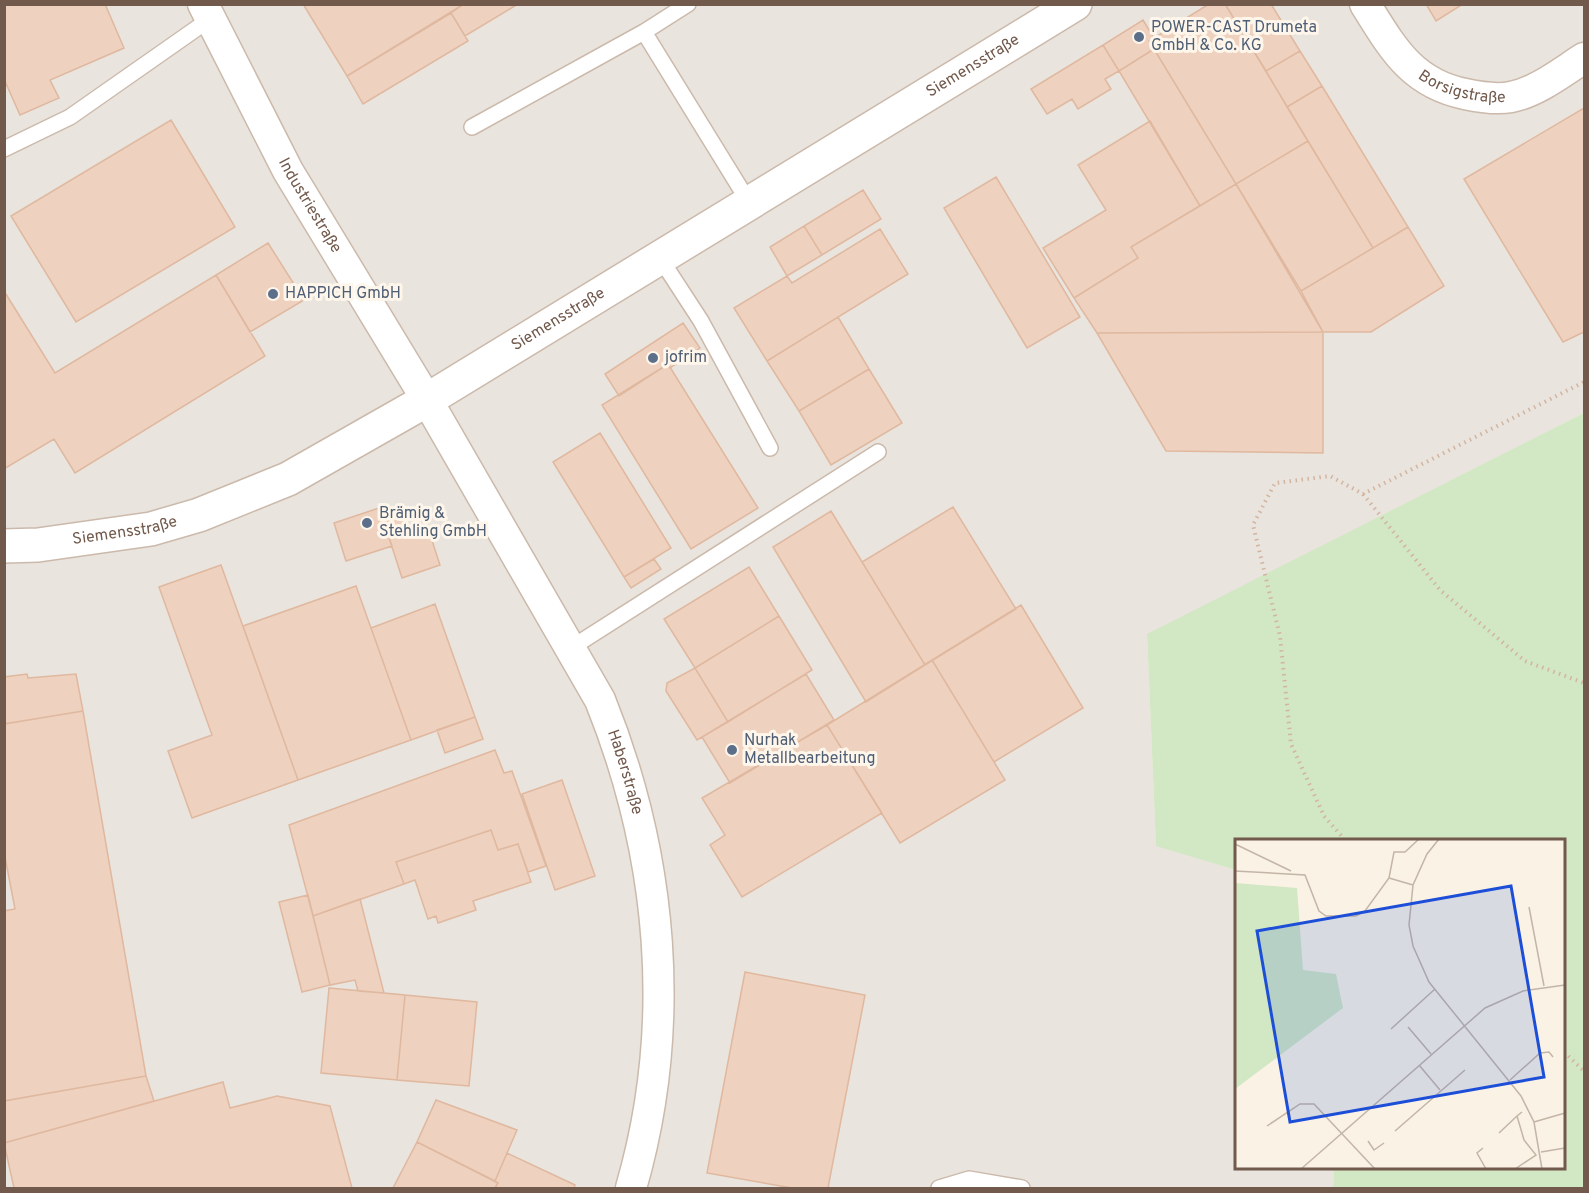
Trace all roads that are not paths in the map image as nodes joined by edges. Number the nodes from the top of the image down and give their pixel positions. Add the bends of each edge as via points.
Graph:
1 (688, 4) edge
2 (1075, 4) edge
3 (1365, 4) edge
4 (207, 12) edge
5 (644, 32) junction
6 (1584, 58) edge
7 (472, 127) dead end
8 (4, 149) edge
9 (750, 204) junction
10 (660, 258) junction
11 (427, 400) junction
12 (770, 448) dead end
13 (878, 452) dead end
14 (4, 546) edge
15 (571, 648) junction
16 (631, 1188) edge
17 (939, 1188) edge
18 (1022, 1188) edge

1 - 5 lane
2 - 9 street, Siemensstraße
3 - 6 street, Borsigstraße via 1409,67 1428,81 1454,92 1482,98 1511,97 1540,85
4 - 8 lane via 70,117
4 - 11 street, Industriestraße via 288,171
5 - 7 lane
5 - 9 lane
9 - 10 street, Siemensstraße
10 - 11 street, Siemensstraße
10 - 12 lane via 701,321
11 - 14 street, Siemensstraße via 288,479 198,515 151,529 102,537
11 - 15 street, Haberstraße
13 - 15 lane
15 - 16 street, Haberstraße via 600,700 621,751 649,869 658,936 656,1068
17 - 18 lane via 969,1179

